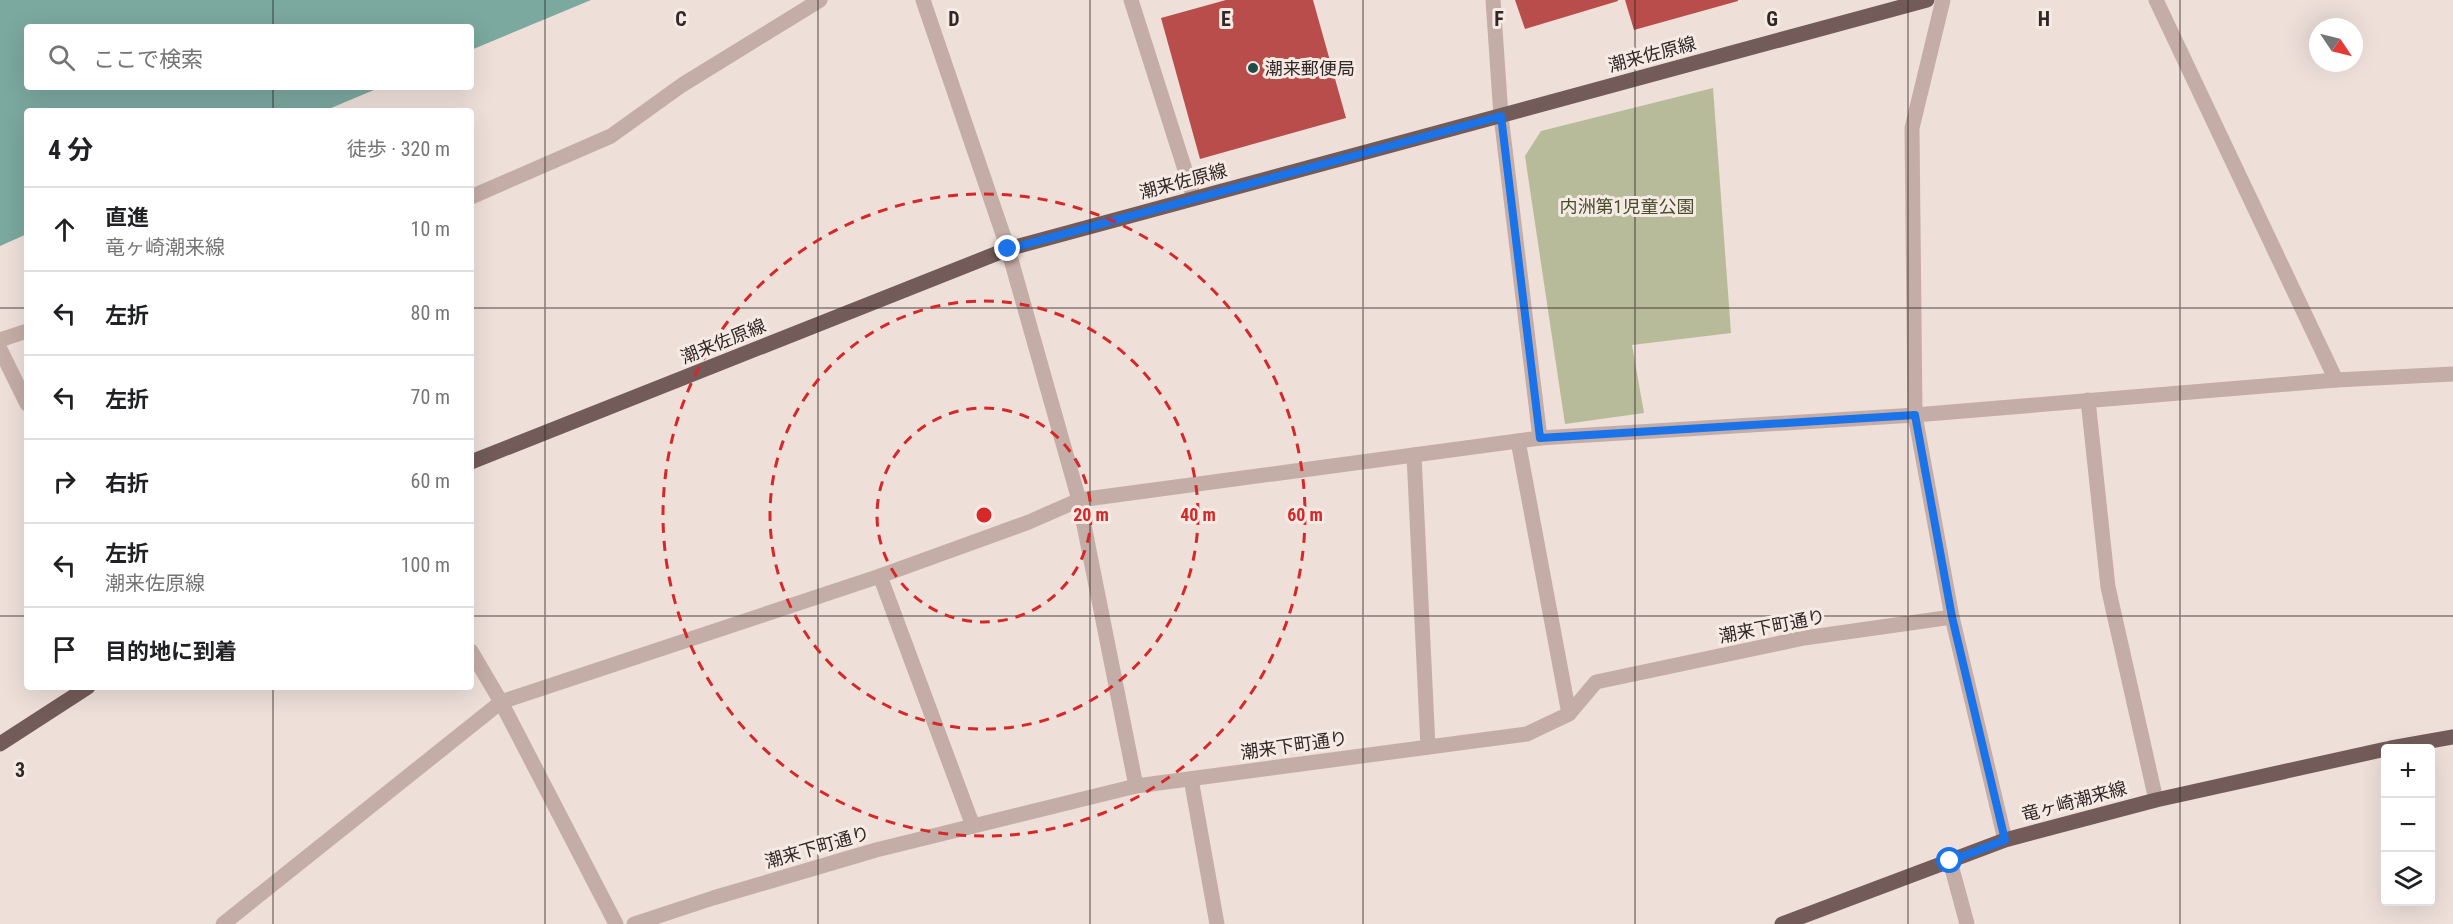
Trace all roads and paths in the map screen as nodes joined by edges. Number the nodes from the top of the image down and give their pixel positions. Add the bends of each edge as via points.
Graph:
1 (820, 0) edge
2 (923, 0) edge
3 (1131, 0) edge
4 (1493, 0) edge
5 (1927, 0) edge
6 (1943, 0) edge
7 (2156, 0) edge
8 (1501, 116) junction
9 (474, 196) edge
10 (1194, 198) junction
11 (1008, 249) junction
12 (24, 332) edge
13 (0, 340) edge
14 (0, 349) edge
15 (2453, 374) edge
16 (2336, 380) junction
17 (24, 398) edge
18 (2088, 400) junction
19 (1915, 415) junction
20 (1540, 438) junction
21 (1518, 441) junction
22 (1414, 455) junction
23 (474, 461) edge
24 (1079, 500) junction
25 (880, 576) junction
26 (1952, 617) junction
27 (474, 656) edge
28 (82, 690) edge
29 (501, 702) junction
30 (1569, 714) junction
31 (2453, 737) edge
32 (0, 744) edge
33 (2414, 744) edge
34 (1428, 747) junction
35 (2381, 751) edge
36 (1191, 779) junction
37 (1136, 786) junction
38 (2156, 800) junction
39 (973, 826) junction
40 (2005, 840) junction
41 (1950, 861) junction
42 (223, 924) edge
43 (616, 924) edge
44 (634, 924) edge
45 (1217, 924) edge
46 (1782, 924) edge
47 (1967, 924) edge

1 - 9 street via 682,85 611,136
2 - 11 street
3 - 10 street
4 - 8 street
5 - 8 main road, 潮来佐原線
6 - 19 street via 1912,128
7 - 16 street
8 - 10 main road, 潮来佐原線
8 - 20 street
10 - 11 main road, 潮来佐原線
11 - 23 main road, 潮来佐原線
11 - 24 street
12 - 13 street
14 - 17 street
15 - 16 street
16 - 18 street
18 - 19 street
18 - 38 street via 2108,587
19 - 20 street
19 - 26 street
20 - 21 street
21 - 22 street
21 - 30 street
22 - 24 street
22 - 34 street
24 - 25 street
24 - 37 street
25 - 29 street
25 - 39 street
26 - 30 street, 潮来下町通り via 1804,638 1596,682
26 - 40 street
27 - 29 street
28 - 32 main road
29 - 42 street
29 - 43 street
30 - 34 street, 潮来下町通り via 1527,734
31 - 33 main road
34 - 36 street, 潮来下町通り
35 - 38 main road, 竜ヶ崎潮来線
36 - 37 street, 潮来下町通り
36 - 45 street
37 - 39 street, 潮来下町通り
38 - 40 main road, 竜ヶ崎潮来線
39 - 44 street, 潮来下町通り via 876,850
40 - 41 main road, 竜ヶ崎潮来線
41 - 46 main road, 竜ヶ崎潮来線
41 - 47 street

